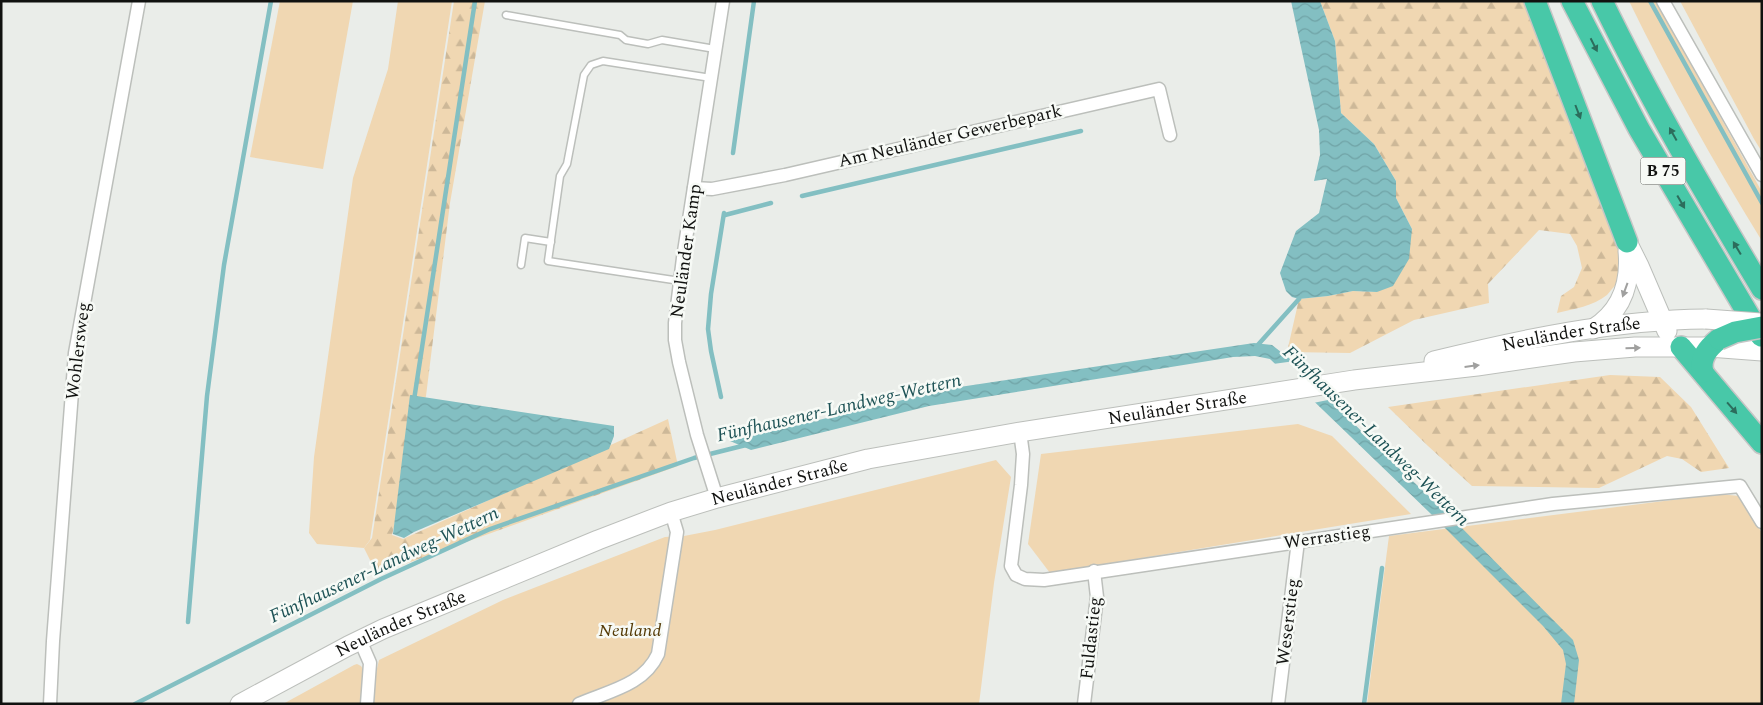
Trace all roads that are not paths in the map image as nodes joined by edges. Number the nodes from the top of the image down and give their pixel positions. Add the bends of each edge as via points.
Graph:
1 (139, 1) edge
2 (722, 1) edge
3 (1536, 1) edge
4 (1572, 1) edge
5 (1602, 1) edge
6 (1663, 1) edge
7 (506, 15) dead end
8 (715, 49) junction
9 (711, 78) junction
10 (1170, 134) dead end
11 (1762, 175) edge
12 (694, 188) junction
13 (551, 242) junction
14 (1626, 242) junction
15 (521, 264) dead end
16 (680, 281) junction
17 (1762, 289) edge
18 (1662, 322) junction
19 (1762, 325) edge
20 (1593, 329) junction
21 (1762, 337) edge
22 (1717, 345) junction
23 (1681, 348) junction
24 (1762, 351) edge
25 (1703, 372) junction
26 (1354, 380) junction
27 (1020, 432) junction
28 (1762, 443) edge
29 (716, 498) junction
30 (672, 512) junction
31 (1762, 522) edge
32 (1298, 541) junction
33 (1094, 571) junction
34 (360, 640) junction
35 (50, 704) edge
36 (240, 704) edge
37 (367, 704) edge
38 (579, 704) edge
39 (1084, 704) edge
40 (1278, 704) edge

1 - 35 street, Wohlersweg via 75,353
2 - 8 street, Neuländer Kamp
3 -> 14 highway
4 -> 21 highway, B 75 via 1639,129
17 -> 5 highway, B 75 via 1713,208
6 - 11 street
7 - 8 lane via 620,34 626,40 648,44 662,40
8 - 9 street, Neuländer Kamp
9 - 12 street, Neuländer Kamp
9 - 13 lane via 603,61 589,66 584,76 567,164 560,176
10 - 12 street, Am Neuländer Gewerbepark via 1159,88 784,175 712,189
12 - 16 street, Neuländer Kamp
13 - 15 lane via 525,238
13 - 16 lane via 548,261
14 - 18 main road
14 -> 20 main road via 1629,269 1626,288 1619,303
16 - 29 street, Neuländer Kamp via 675,340 697,435
18 - 19 main road, Neuländer Straße, bridge via 1706,319
18 - 20 main road, Neuländer Straße
18 - 23 main road
19 - 22 highway, bridge via 1735,332
20 - 26 main road, Neuländer Straße via 1479,350
22 - 23 main road, Neuländer Straße
22 - 24 main road, Neuländer Straße
22 - 25 highway via 1702,362
23 - 25 highway
26 -> 23 main road, Neuländer Straße via 1574,352 1635,347
25 -> 28 highway
26 - 27 main road, Neuländer Straße
27 - 29 main road, Neuländer Straße via 868,459
27 - 33 street, Werrastieg via 1020,485 1011,560 1014,572 1025,579 1036,580
29 - 30 main road, Neuländer Straße
30 - 34 main road, Neuländer Straße
30 - 38 street via 677,532 656,659 646,673 636,679
31 - 32 street, Werrastieg via 1740,486 1553,504
32 - 33 street, Werrastieg
32 - 40 street, Weserstieg
33 - 39 street, Fuldastieg via 1097,597
34 - 36 main road, Neuländer Straße
34 - 37 street via 370,663

